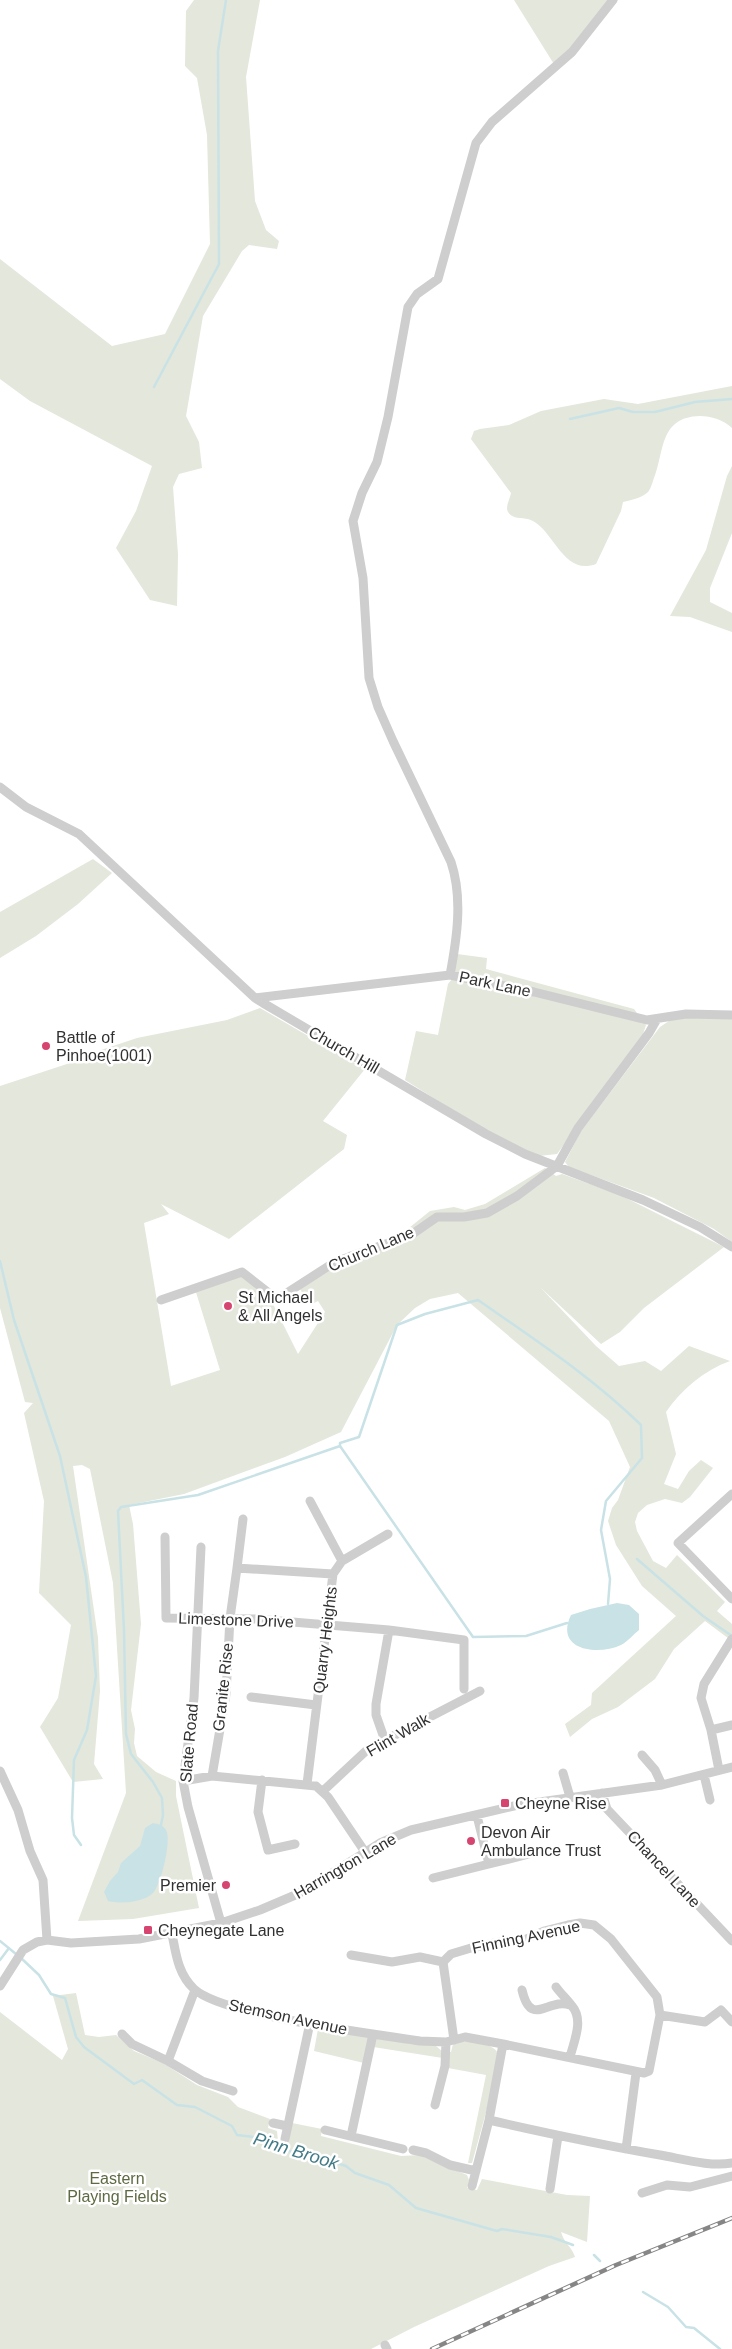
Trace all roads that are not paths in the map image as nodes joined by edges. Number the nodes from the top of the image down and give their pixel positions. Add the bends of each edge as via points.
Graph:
1 (613, 0) edge
2 (0, 786) edge
3 (450, 975) junction
4 (255, 998) junction
5 (732, 1015) edge
6 (657, 1019) junction
7 (557, 1166) junction
8 (732, 1247) edge
9 (161, 1300) dead end
10 (732, 1494) edge
11 (310, 1501) dead end
12 (243, 1518) dead end
13 (388, 1534) dead end
14 (165, 1537) dead end
15 (201, 1548) dead end
16 (342, 1561) junction
17 (237, 1568) junction
18 (333, 1574) junction
19 (732, 1599) edge
20 (199, 1618) junction
21 (230, 1618) junction
22 (326, 1625) junction
23 (389, 1630) junction
24 (732, 1639) edge
25 (464, 1689) dead end
26 (480, 1691) dead end
27 (251, 1696) dead end
28 (316, 1706) junction
29 (732, 1725) edge
30 (711, 1730) junction
31 (383, 1735) dead end
32 (642, 1755) dead end
33 (732, 1767) edge
34 (719, 1770) junction
35 (0, 1771) edge
36 (564, 1773) dead end
37 (704, 1774) junction
38 (212, 1776) junction
39 (262, 1780) junction
40 (183, 1781) junction
41 (307, 1784) junction
42 (662, 1785) junction
43 (323, 1791) junction
44 (602, 1793) junction
45 (570, 1797) junction
46 (710, 1800) dead end
47 (476, 1816) junction
48 (295, 1844) dead end
49 (365, 1852) junction
50 (530, 1854) dead end
51 (489, 1864) junction
52 (433, 1878) dead end
53 (220, 1923) junction
54 (172, 1934) junction
55 (47, 1940) junction
56 (732, 1941) edge
57 (351, 1955) dead end
58 (443, 1962) junction
59 (0, 1986) edge
60 (556, 1987) dead end
61 (195, 1990) junction
62 (522, 1990) dead end
63 (572, 2006) junction
64 (660, 2016) junction
65 (732, 2022) edge
66 (310, 2023) junction
67 (122, 2034) dead end
68 (373, 2034) junction
69 (450, 2041) junction
70 (504, 2044) junction
71 (570, 2057) junction
72 (168, 2061) junction
73 (636, 2073) junction
74 (233, 2091) dead end
75 (435, 2105) dead end
76 (489, 2120) junction
77 (273, 2123) dead end
78 (287, 2126) junction
79 (325, 2130) dead end
80 (350, 2136) junction
81 (558, 2136) junction
82 (284, 2139) dead end
83 (403, 2149) dead end
84 (626, 2149) junction
85 (414, 2150) dead end
86 (732, 2163) edge
87 (476, 2171) junction
88 (732, 2176) edge
89 (472, 2186) dead end
90 (550, 2189) dead end
91 (642, 2193) dead end

1 - 3 street via 572,52 492,122 476,143 438,279 417,294 408,307 377,462 352,521 363,578 369,678 393,742 455,874 457,932
2 - 4 street, Church Hill via 26,807 79,834
3 - 4 street, Park Lane
3 - 6 street, Park Lane via 631,1017
4 - 7 street, Church Hill via 486,1134
5 - 6 street, Park Lane via 686,1014
6 - 7 street, Church Lane via 578,1128
7 - 8 street, Church Hill via 643,1200 700,1227
7 - 9 street, Church Lane via 517,1196 487,1213 464,1218 437,1217 411,1235 335,1262 279,1298 242,1272
10 - 19 street via 678,1543
11 - 16 street
12 - 17 street
13 - 16 street, Quarry Heights
14 - 20 street, Limestone Drive via 166,1618
15 - 20 street, Slate Road
16 - 18 street, Quarry Heights
17 - 18 street, Quarry Heights
17 - 21 street, Granite Rise
18 - 22 street, Quarry Heights
20 - 21 street, Limestone Drive
20 - 40 street, Slate Road via 194,1698
21 - 22 street, Limestone Drive
21 - 38 street, Granite Rise via 226,1694
22 - 23 street, Limestone Drive
22 - 28 street, Quarry Heights
23 - 25 street, Limestone Drive via 464,1640
23 - 31 street via 376,1704
24 - 30 street via 704,1684 701,1698
26 - 43 street, Flint Walk via 368,1749
27 - 28 street, Quarry Heights
28 - 41 street, Quarry Heights
29 - 30 street
30 - 34 street
32 - 42 street
33 - 34 street, Harrington Lane
34 - 37 street, Harrington Lane
35 - 55 street via 43,1880
36 - 45 street
37 - 42 street, Harrington Lane
37 - 46 street
38 - 39 street
38 - 40 street
39 - 41 street
39 - 48 street via 258,1812 268,1850
40 - 53 street, Slate Road
41 - 43 street
42 - 44 street, Harrington Lane
43 - 49 street
44 - 45 street, Harrington Lane
44 - 56 street, Chancel Lane via 607,1809
45 - 47 street, Harrington Lane
47 - 49 street, Harrington Lane via 401,1833
47 - 51 street
49 - 53 street, Harrington Lane via 300,1893
50 - 51 street
51 - 52 street
53 - 54 street, Harrington Lane
54 - 55 street, Harrington Lane via 96,1942
54 - 61 street, Stemson Avenue via 180,1970
55 - 59 street via 28,1946
57 - 58 street via 392,1962 420,1956
58 - 64 street, Finning Avenue via 451,1954 471,1948 524,1940 568,1925 594,1925 611,1939 654,1991
58 - 69 street
60 - 63 street
61 - 66 street, Stemson Avenue via 227,2005
61 - 72 street
62 - 63 street via 525,2003 535,2009 544,2010 562,2003
63 - 71 street via 578,2025
64 - 65 street via 705,2022 721,2010
64 - 73 street, Finning Avenue via 649,2071
66 - 68 street, Stemson Avenue
66 - 78 street
67 - 72 street via 132,2044
68 - 69 street, Stemson Avenue via 428,2042
68 - 80 street
69 - 70 street, Stemson Avenue via 465,2037
69 - 75 street
70 - 71 street, Stemson Avenue
70 - 76 street
71 - 73 street, Stemson Avenue
72 - 74 street via 202,2081
73 - 84 street
76 - 81 street
76 - 87 street
77 - 78 street
78 - 82 street
79 - 80 street
80 - 83 street
81 - 84 street
81 - 90 street
84 - 86 street via 705,2162
85 - 87 street via 450,2165
87 - 89 street
88 - 91 street via 690,2187 667,2185

